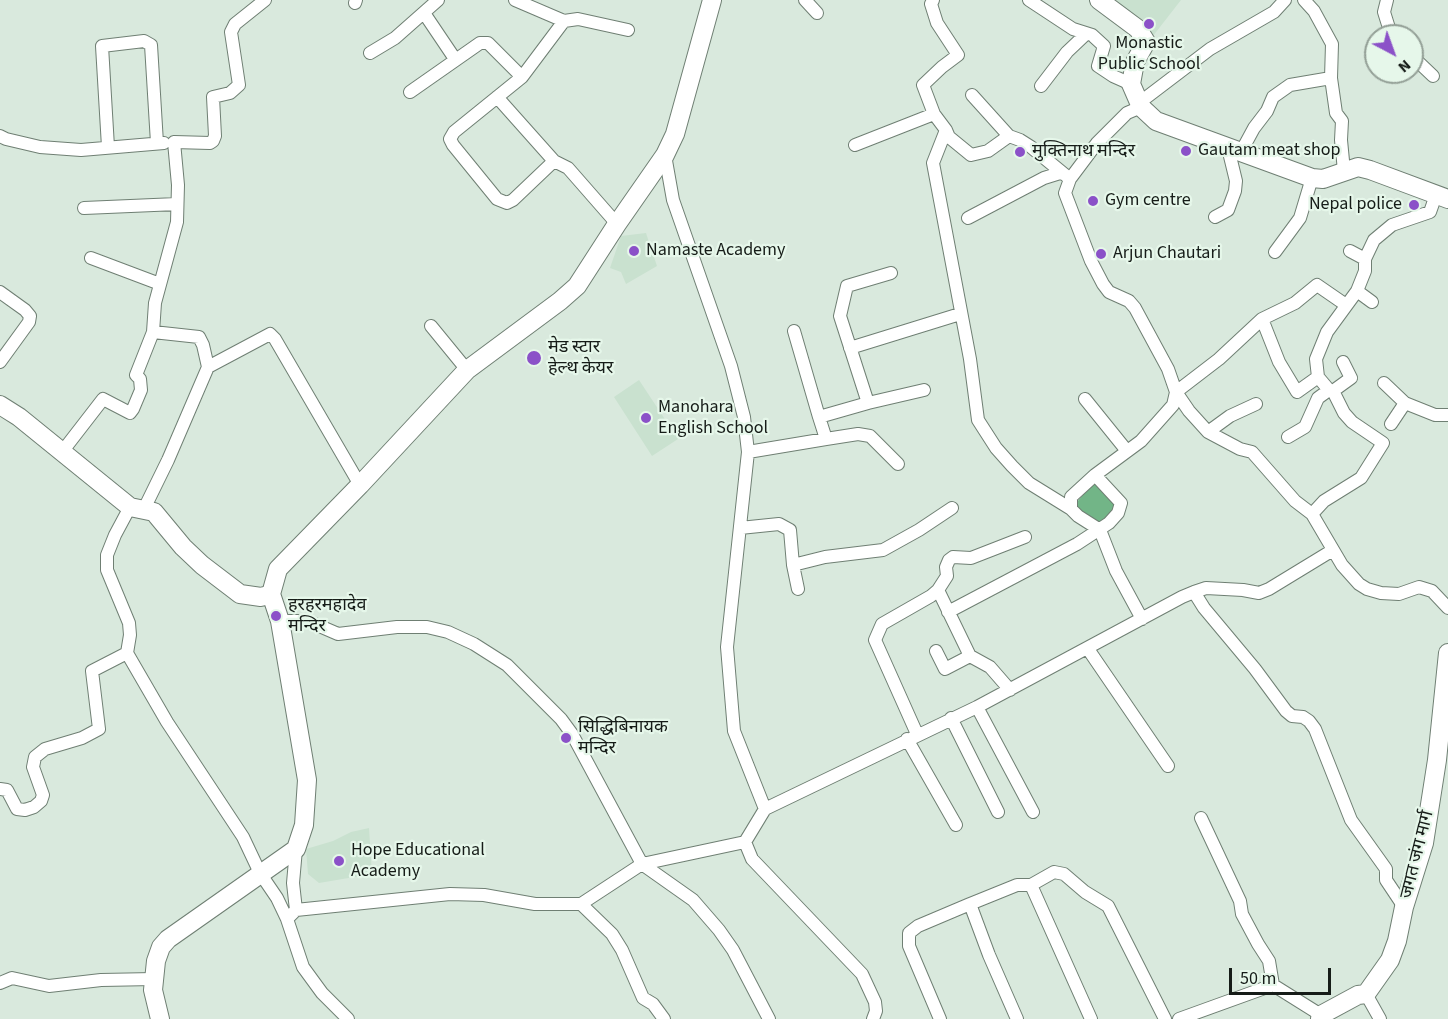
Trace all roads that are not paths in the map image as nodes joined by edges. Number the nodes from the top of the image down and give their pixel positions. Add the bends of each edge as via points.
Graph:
1 (265, 0) edge
2 (438, 0) edge
3 (515, 0) edge
4 (712, 0) edge
5 (805, 0) edge
6 (933, 0) edge
7 (1029, 0) edge
8 (1099, 0) edge
9 (1285, 0) edge
10 (1305, 0) edge
11 (1387, 0) edge
12 (424, 13) junction
13 (817, 13) dead end
14 (564, 21) junction
15 (1388, 24) edge
16 (628, 30) dead end
17 (1086, 34) junction
18 (370, 52) dead end
19 (455, 59) junction
20 (1424, 68) edge
21 (1432, 76) dead end
22 (522, 77) junction
23 (1331, 78) junction
24 (1131, 84) junction
25 (1041, 86) dead end
26 (410, 92) dead end
27 (972, 95) dead end
28 (497, 97) junction
29 (1140, 105) junction
30 (934, 114) junction
31 (946, 130) junction
32 (0, 136) edge
33 (1008, 136) junction
34 (174, 142) junction
35 (158, 143) junction
36 (855, 145) dead end
37 (108, 147) junction
38 (1234, 150) junction
39 (665, 155) junction
40 (554, 161) junction
41 (1344, 171) junction
42 (1065, 176) junction
43 (1312, 178) junction
44 (1442, 197) edge
45 (177, 204) junction
46 (84, 208) dead end
47 (1215, 217) dead end
48 (968, 218) dead end
49 (617, 224) junction
50 (1350, 251) dead end
51 (1275, 252) dead end
52 (91, 258) dead end
53 (1365, 259) junction
54 (891, 273) dead end
55 (160, 284) junction
56 (1357, 291) junction
57 (0, 292) edge
58 (1372, 302) dead end
59 (1346, 305) junction
60 (960, 314) junction
61 (1262, 319) junction
62 (431, 326) dead end
63 (794, 331) dead end
64 (153, 332) junction
65 (850, 348) junction
66 (0, 362) edge
67 (1343, 362) dead end
68 (208, 367) junction
69 (467, 370) junction
70 (1318, 377) junction
71 (1384, 383) dead end
72 (924, 390) dead end
73 (1331, 390) junction
74 (1176, 392) junction
75 (1084, 399) dead end
76 (868, 402) junction
77 (1256, 404) dead end
78 (1406, 404) junction
79 (0, 405) edge
80 (1448, 415) edge
81 (819, 417) junction
82 (1391, 424) dead end
83 (1208, 432) junction
84 (1288, 437) dead end
85 (826, 440) junction
86 (1127, 451) junction
87 (62, 452) junction
88 (748, 452) junction
89 (898, 464) dead end
90 (1095, 476) junction
91 (360, 485) junction
92 (137, 508) junction
93 (952, 508) dead end
94 (1071, 508) junction
95 (1312, 514) junction
96 (740, 528) junction
97 (1100, 530) junction
98 (1025, 537) dead end
99 (1333, 549) junction
100 (793, 565) junction
101 (798, 589) dead end
102 (938, 590) junction
103 (1194, 592) junction
104 (271, 594) junction
105 (1448, 608) edge
106 (948, 612) junction
107 (1142, 618) junction
108 (280, 621) junction
109 (1088, 649) junction
110 (936, 651) dead end
111 (126, 653) junction
112 (1448, 653) edge
113 (970, 656) junction
114 (1010, 690) junction
115 (977, 707) junction
116 (951, 718) junction
117 (912, 736) junction
118 (1168, 766) dead end
119 (0, 789) edge
120 (765, 809) junction
121 (998, 812) dead end
122 (1033, 812) dead end
123 (1201, 818) dead end
124 (956, 825) dead end
125 (745, 842) junction
126 (296, 849) junction
127 (642, 864) junction
128 (260, 873) junction
129 (1031, 885) junction
130 (581, 904) junction
131 (970, 904) junction
132 (1404, 907) junction
133 (296, 910) junction
134 (287, 919) junction
135 (154, 979) junction
136 (0, 983) edge
137 (1273, 985) junction
138 (1366, 994) junction
139 (1321, 1017) edge
140 (160, 1019) edge
141 (348, 1019) edge
142 (664, 1019) edge
143 (769, 1019) edge
144 (873, 1019) edge
145 (940, 1019) edge
146 (1017, 1019) edge
147 (1091, 1019) edge
148 (1165, 1019) edge
149 (1179, 1019) edge
150 (1380, 1019) edge

1 - 34 street via 235,24 231,32 239,85 230,93 213,97 213,141
2 - 12 street
3 - 14 street
4 - 39 main road via 675,134
5 - 13 street
6 - 30 street via 937,23 958,55 923,85
7 - 17 street
8 - 24 main road via 1138,29 1146,42 1135,62
9 - 29 street via 1274,12 1210,49
10 - 23 street via 1332,44
11 - 15 street via 1384,12
12 - 18 street
12 - 19 street
14 - 16 street via 578,19
14 - 22 street
17 - 24 street via 1104,46 1098,66
17 - 25 street
19 - 22 street via 473,46 488,43
19 - 26 street
20 - 21 street
22 - 28 street
23 - 38 street via 1290,85 1273,97 1267,111
23 - 41 street via 1336,113 1342,121
24 - 29 main road
27 - 33 street
28 - 40 street
28 - 40 street via 450,139 497,199 507,203 513,200
29 - 38 main road via 1156,121
29 - 42 street via 1127,113
30 - 31 street
30 - 36 street
31 - 33 street via 970,155 988,151
31 - 60 street via 933,164
32 - 37 street via 40,147
33 - 42 street via 1020,140
34 - 35 street
34 - 45 street
35 - 37 street
35 - 37 street via 151,45 144,41 102,46
38 - 43 main road
38 - 47 street via 1235,191 1228,210
39 - 49 main road
39 - 88 street via 673,200 740,393
40 - 49 street via 568,168
41 - 43 main road via 1323,179
41 - 44 main road via 1358,167 1370,170
42 - 48 street via 1044,178
42 - 74 street via 1065,193 1091,261 1109,292 1135,308
43 - 51 street via 1300,218
44 - 53 street via 1430,212 1392,225 1374,240
45 - 46 street
45 - 55 street via 177,222
49 - 69 main road via 577,286
50 - 53 street
52 - 55 street
53 - 56 street
54 - 65 street via 847,286 840,315
55 - 64 street
56 - 58 street
56 - 59 street
57 - 66 street via 30,316
59 - 61 street via 1317,285 1295,303
59 - 70 street via 1327,332 1316,359
60 - 65 street
60 - 94 street via 978,420 996,448 1029,483
61 - 70 street via 1279,362 1297,392
61 - 74 street
62 - 69 street
63 - 81 street
64 - 68 street via 199,337
64 - 87 street via 136,375 141,390 133,410 130,413 103,399
65 - 76 street
67 - 73 street via 1351,378
68 - 91 street via 270,334
68 - 92 street via 168,460
69 - 91 main road
70 - 73 street
71 - 78 street
72 - 76 street
73 - 84 street via 1318,398 1305,427
73 - 95 street via 1352,422 1383,443 1361,478 1324,501
74 - 83 street
74 - 86 street via 1173,405
75 - 86 street
76 - 81 street
77 - 83 street
78 - 80 street via 1435,415
78 - 82 street
79 - 87 main road
81 - 85 street
83 - 95 street via 1252,452 1295,501
85 - 88 street
85 - 89 street via 858,434 870,436
86 - 90 street
87 - 92 main road
88 - 96 street
90 - 94 street via 1071,497
90 - 97 street via 1121,503 1118,513
91 - 104 main road via 278,569
92 - 104 main road via 154,512 183,547 240,594
92 - 111 street via 115,535 107,555 107,570 129,623
93 - 100 street via 883,550
94 - 97 street
95 - 99 street
96 - 100 street via 779,524 790,530
96 - 120 street via 727,647 734,731
97 - 106 street
97 - 107 street via 1116,571
98 - 102 street via 971,558 953,557
99 - 103 street via 1259,593 1206,588
99 - 105 street via 1342,565 1367,589 1399,594 1419,587 1432,591
100 - 101 street
102 - 106 street
102 - 117 street via 882,624 875,640
103 - 107 street
103 - 132 street via 1286,711 1303,717 1315,729 1351,820 1386,869 1386,880
104 - 108 main road
106 - 113 street
107 - 109 street
108 - 126 main road via 307,780 304,825
108 - 127 street via 308,621 338,634 428,627 474,644 507,665 573,734
109 - 114 street
109 - 118 street
110 - 113 street via 945,669
111 - 119 street via 92,670 99,729 45,749 35,757 33,767 43,795 41,801 25,810 17,808 8,790
111 - 128 street via 243,837
112 - 132 main road, जगत जंग मार्ग via 1424,843
113 - 114 street via 990,667
114 - 115 street
115 - 116 street
115 - 122 street
116 - 117 street
116 - 121 street
117 - 120 street
117 - 124 street
120 - 125 street
123 - 137 street via 1240,901 1242,914 1269,960
125 - 127 street
125 - 144 street via 752,860 862,974 875,1002
126 - 128 main road
126 - 133 street
127 - 130 street
127 - 143 street via 693,900 719,930
128 - 134 street
128 - 135 main road via 168,939 156,961
129 - 131 street via 1017,885
129 - 147 street
129 - 148 street via 1054,872 1064,874 1108,906
130 - 133 street via 535,904 450,894
130 - 142 street via 612,934 643,998
131 - 145 street via 909,933 909,946
131 - 146 street
132 - 138 main road, जगत जंग मार्ग via 1390,960
133 - 134 street
134 - 141 street via 303,967 321,993
135 - 136 street via 49,986 12,978
135 - 140 main road
137 - 139 street
137 - 149 street
138 - 139 main road
138 - 150 street

